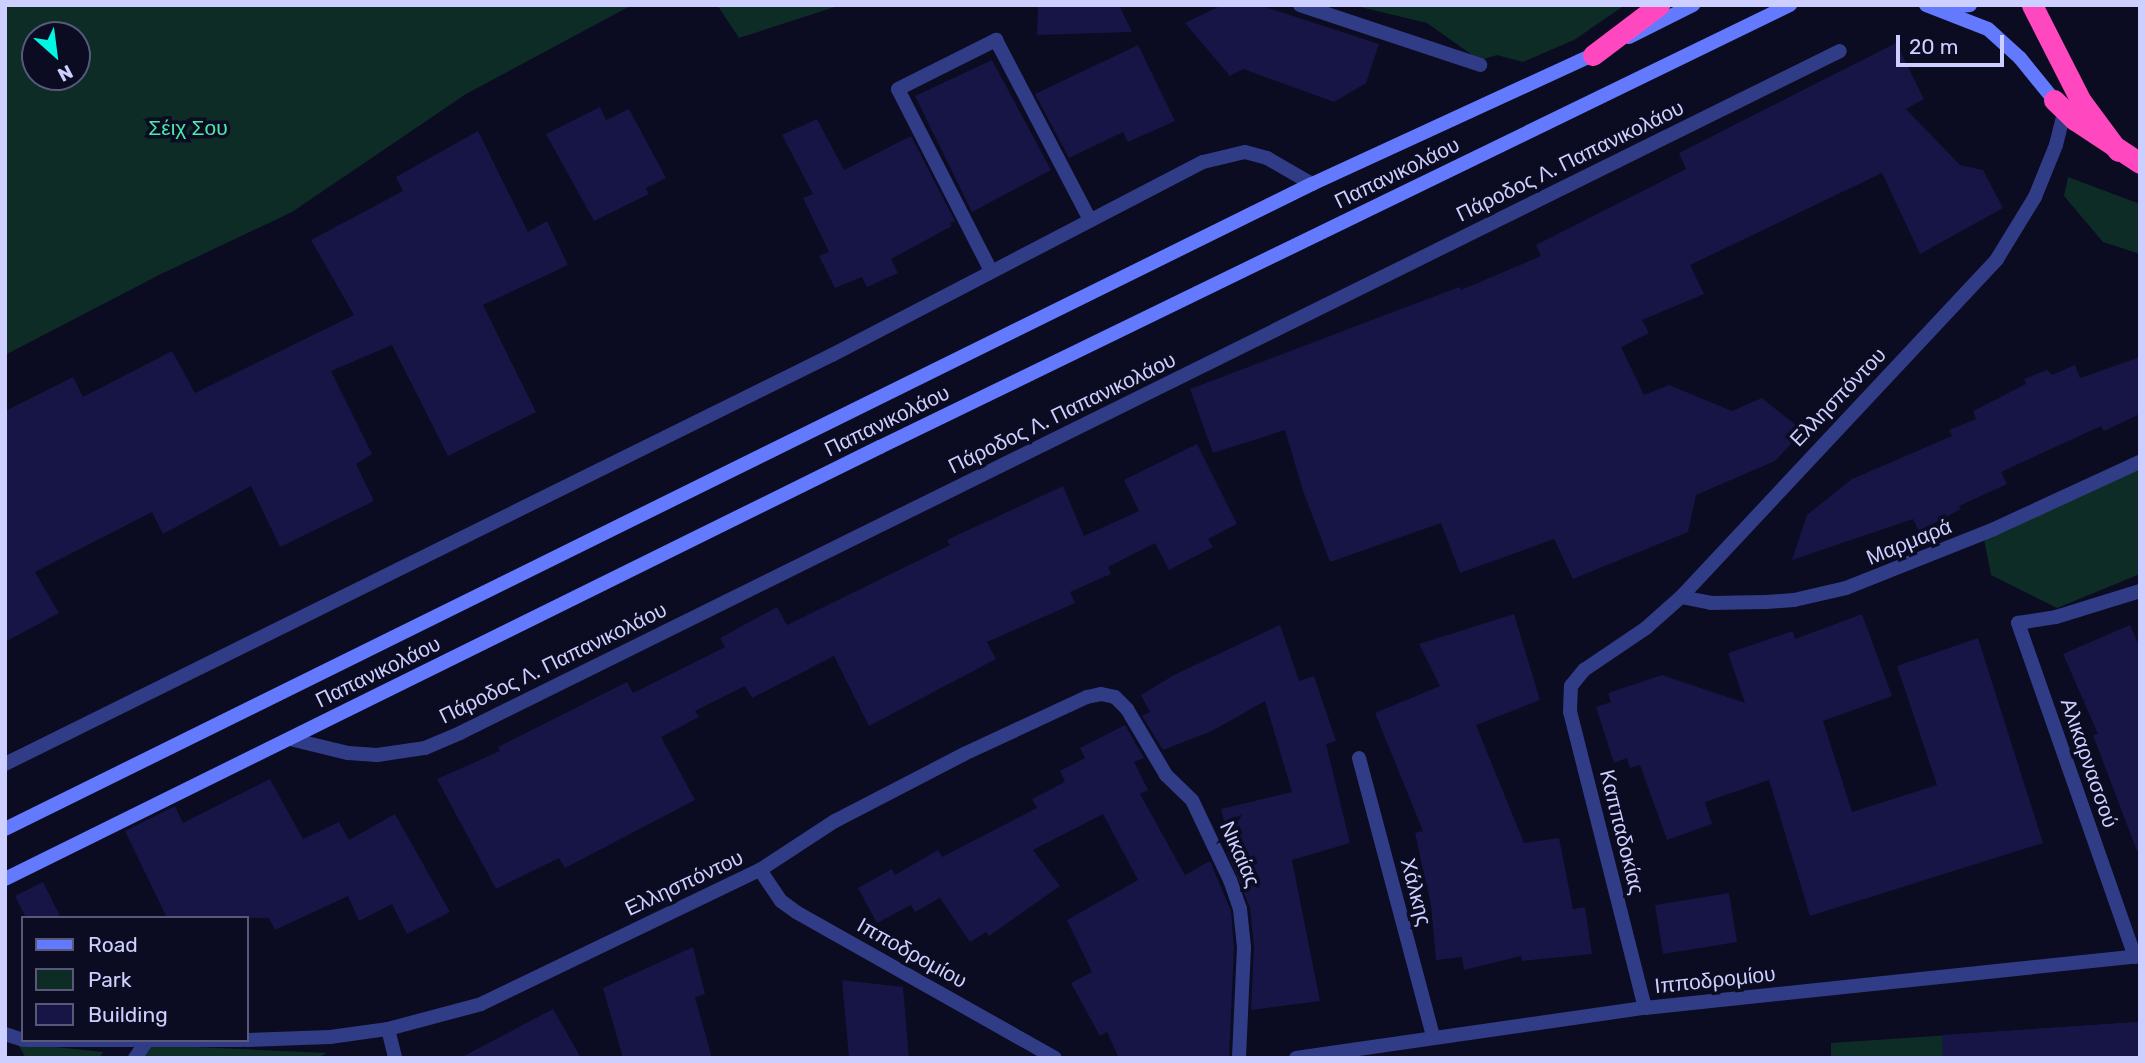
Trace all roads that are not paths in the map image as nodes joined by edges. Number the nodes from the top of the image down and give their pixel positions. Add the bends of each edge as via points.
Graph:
1 (1300, 5) edge
2 (1659, 5) edge
3 (1693, 5) edge
4 (1790, 5) edge
5 (1970, 5) edge
6 (2032, 5) edge
7 (1926, 6) edge
8 (1840, 51) dead end
9 (1593, 55) junction
10 (1480, 65) dead end
11 (2060, 105) junction
12 (2118, 151) junction
13 (2140, 163) edge
14 (1312, 184) junction
15 (1090, 220) junction
16 (991, 271) junction
17 (2140, 463) edge
18 (2140, 591) edge
19 (1681, 597) junction
20 (1584, 670) joint
21 (1115, 697) joint
22 (290, 739) junction
23 (1359, 758) dead end
24 (5, 764) edge
25 (5, 829) edge
26 (760, 870) junction
27 (5, 879) edge
28 (2138, 957) edge
29 (1645, 1008) junction
30 (387, 1029) junction
31 (1433, 1037) junction
32 (248, 1040) edge
33 (146, 1042) edge
34 (1054, 1057) edge
35 (135, 1058) edge
36 (395, 1058) edge
37 (1239, 1058) edge
38 (1296, 1058) edge

1 - 10 street
2 - 9 highway
3 - 9 main road, Παπανικολάου
4 - 22 main road, Παπανικολάου
5 - 7 main road via 1952,9
6 - 12 highway via 2081,101
7 - 11 main road via 1988,29
8 - 22 street, Πάροδος Λ. Παπανικολάου via 460,733 425,748 377,755
9 - 14 main road, Παπανικολάου
11 - 12 highway
11 - 19 street, Ελλησπόντου via 2056,145 2035,197 1997,259
12 - 13 highway
14 - 15 street via 1267,158 1245,152 1231,154 1203,162
14 - 25 main road, Παπανικολάου
15 - 16 street
15 - 16 street via 996,40 898,89
16 - 24 street via 832,355
17 - 19 street, Μαρμαρά via 1983,534 1846,588 1766,603 1711,603
18 - 28 street, Αλικαρνασσού via 2018,624
19 - 20 street, Ελλησπόντου via 1646,628
20 - 29 street, Καππαδοκίας via 1571,686 1570,712
21 - 26 street, Ελλησπόντου via 1087,697 964,754 835,821
21 - 37 street, Νικαίας via 1128,709 1166,775 1192,800 1240,909 1244,947
22 - 27 main road, Παπανικολάου
23 - 31 street, Χάλκης
26 - 30 street, Ελλησπόντου via 499,997 451,1015
26 - 34 street, Ιπποδρομίου via 781,901 796,912
28 - 29 street, Ιπποδρομίου
29 - 31 street, Ιπποδρομίου
30 - 32 street, Ελλησπόντου via 330,1037
30 - 36 street
31 - 38 street, Ιπποδρομίου
33 - 35 street

